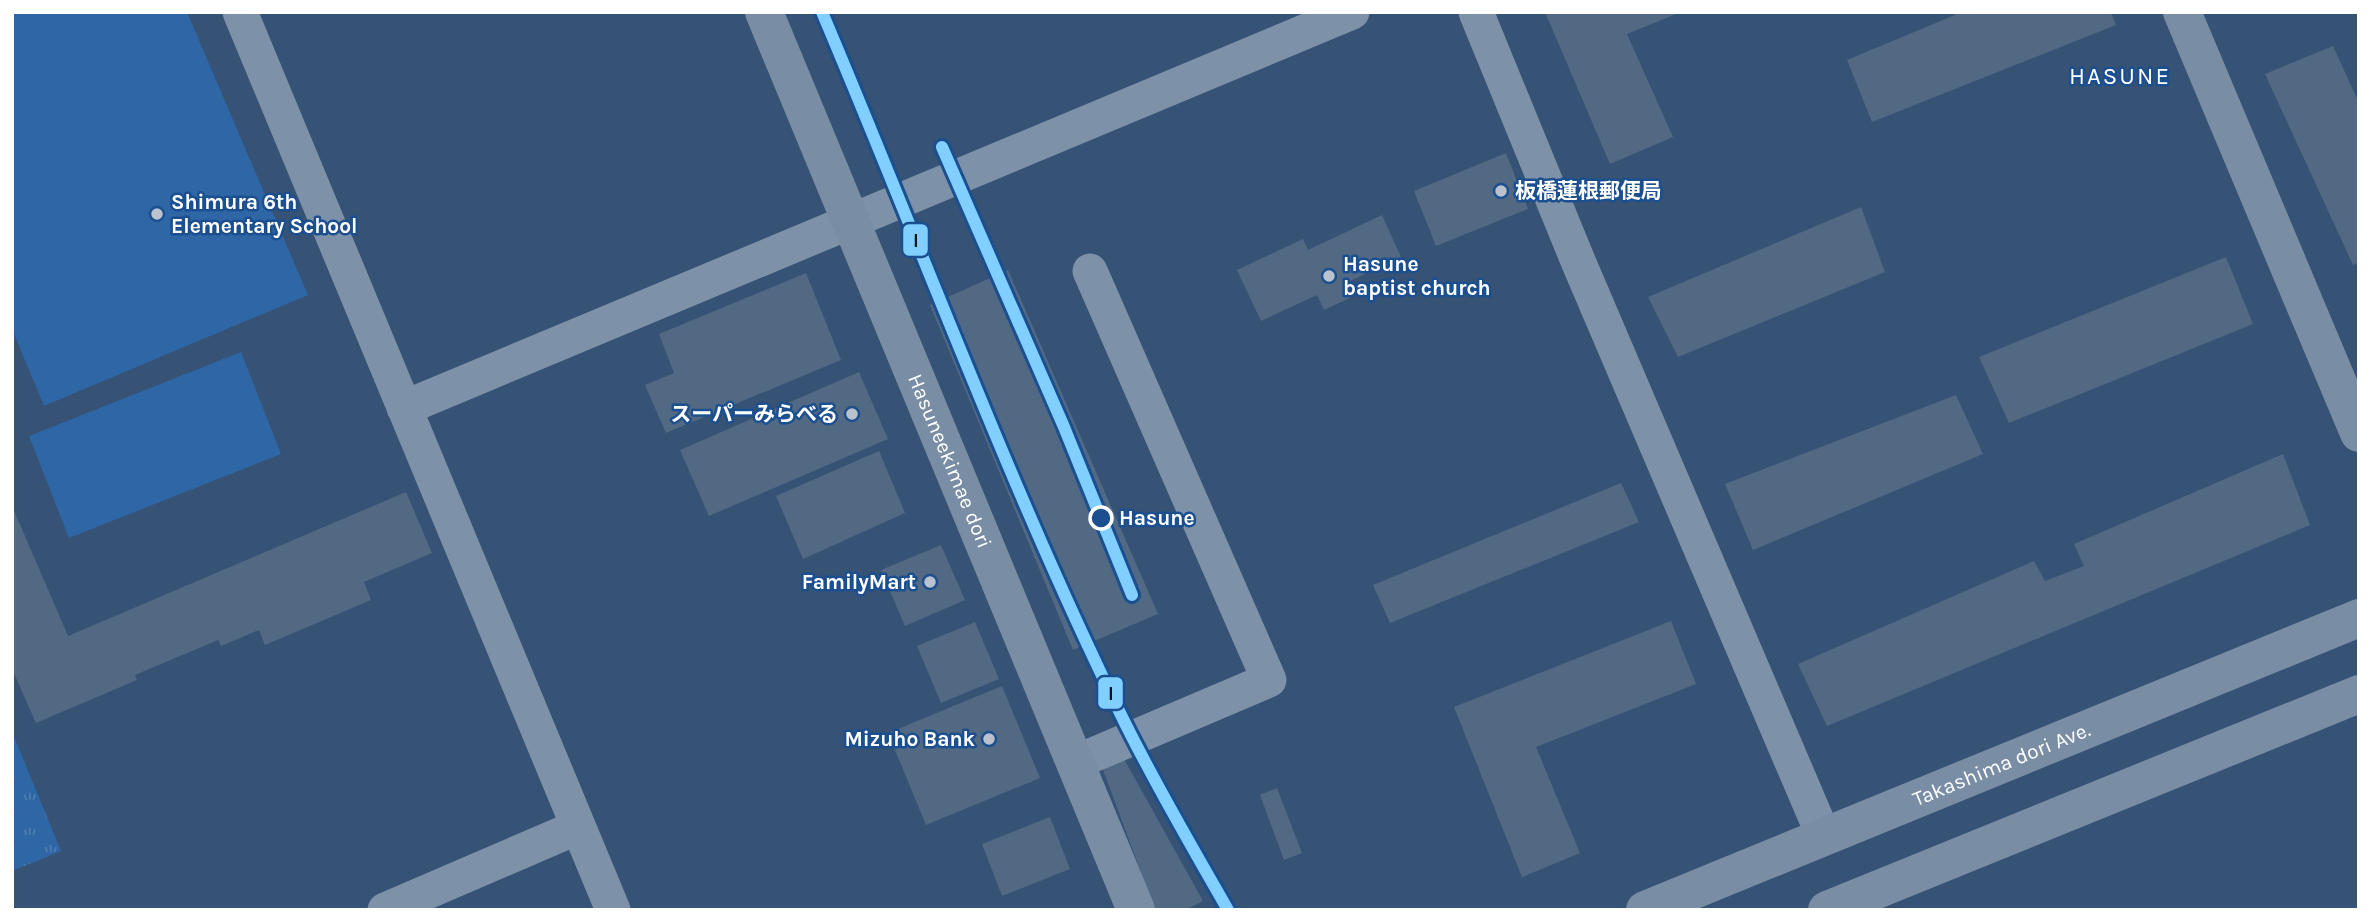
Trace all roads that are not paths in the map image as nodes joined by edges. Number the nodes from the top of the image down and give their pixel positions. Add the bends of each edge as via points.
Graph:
1 (240, 12) edge
2 (764, 12) edge
3 (1352, 12) edge
4 (1476, 12) edge
5 (2182, 12) edge
6 (850, 220) junction
7 (1090, 271) dead end
8 (404, 408) junction
9 (2359, 433) edge
10 (2359, 618) edge
11 (2359, 694) edge
12 (1074, 763) junction
13 (578, 827) junction
14 (1824, 836) junction
15 (1843, 907) edge
16 (385, 910) edge
17 (613, 910) edge
18 (1136, 910) edge
19 (1644, 910) edge

1 - 8 street
2 - 6 street, Hasuneekimae dori
3 - 6 street
4 - 14 street
5 - 9 street
6 - 8 street
6 - 12 street, Hasuneekimae dori
7 - 12 street via 1269,680
8 - 13 street
10 - 14 street, Takashima dori Ave.
11 - 15 street
12 - 18 street, Hasuneekimae dori
13 - 16 street
13 - 17 street
14 - 19 street, Takashima dori Ave.

